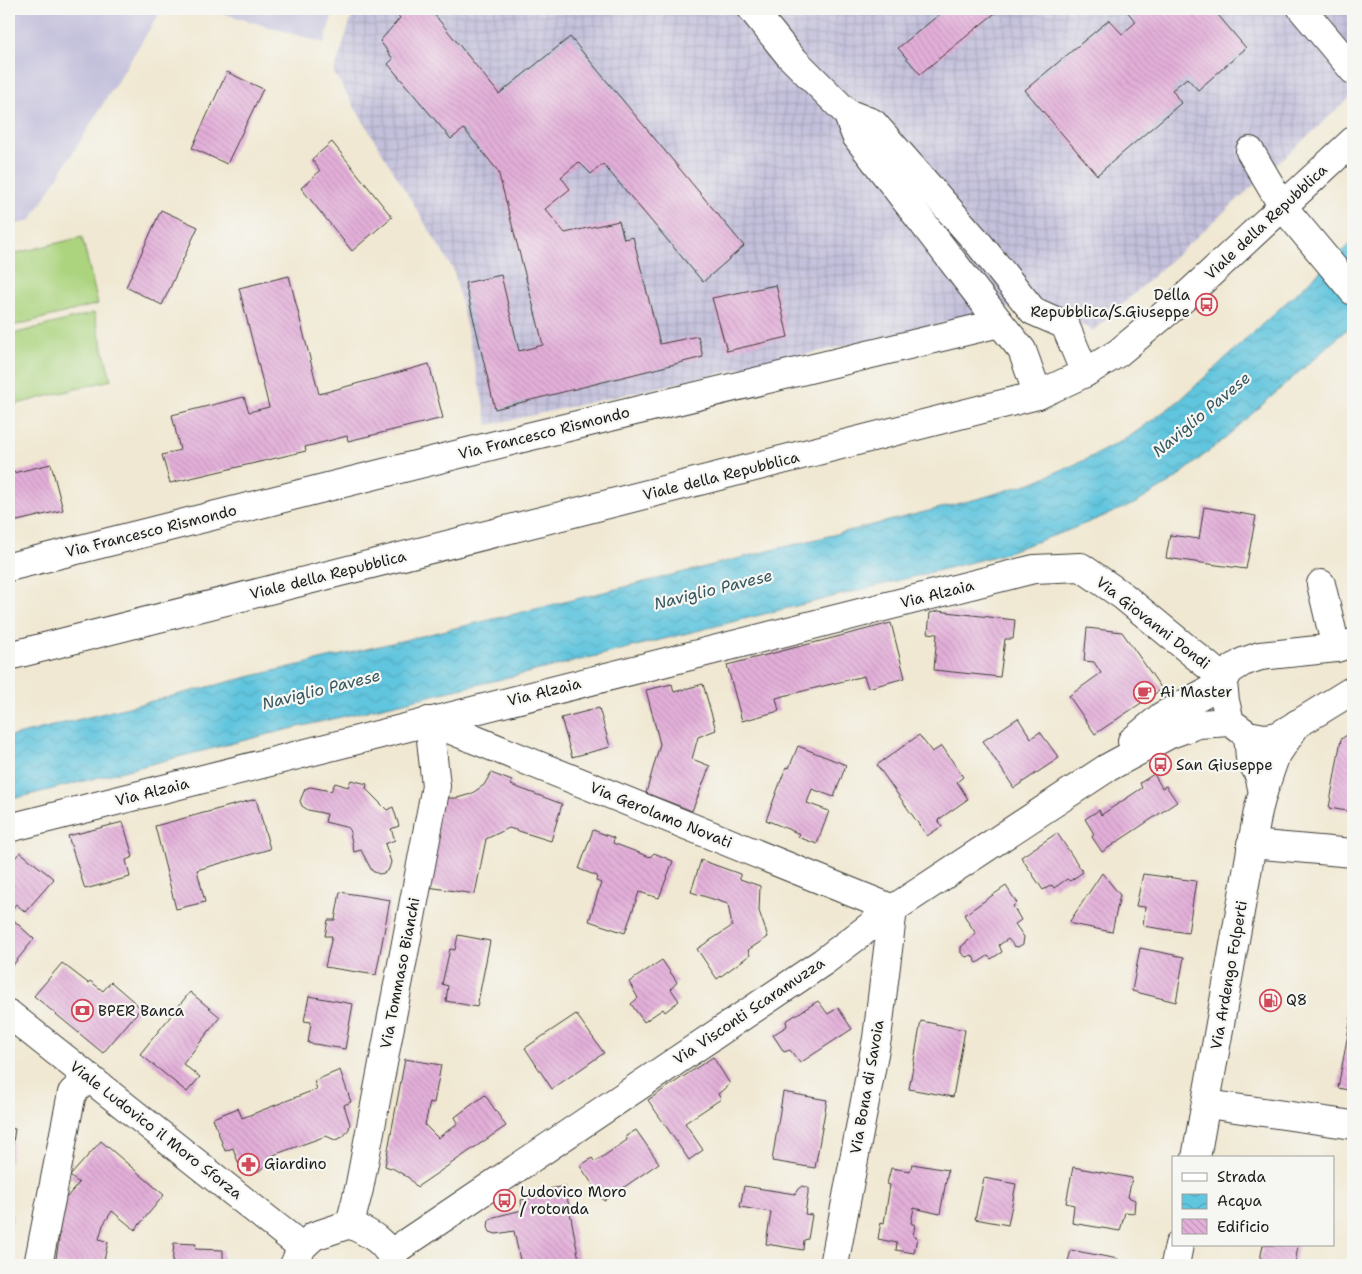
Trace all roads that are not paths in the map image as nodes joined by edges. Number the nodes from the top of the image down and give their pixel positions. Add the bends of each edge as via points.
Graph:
1 (752, 9) edge
2 (1302, 9) edge
3 (1353, 70) edge
4 (847, 113) junction
5 (1353, 141) edge
6 (1250, 152) dead end
7 (1283, 207) junction
8 (1353, 291) edge
9 (1000, 323) junction
10 (1085, 373) junction
11 (1038, 396) junction
12 (9, 567) edge
13 (1081, 568) joint
14 (1321, 584) dead end
15 (1344, 646) edge
16 (9, 656) edge
17 (1224, 681) junction
18 (1353, 690) edge
19 (429, 721) junction
20 (1297, 724) junction
21 (1239, 729) junction
22 (1107, 768) junction
23 (1263, 792) junction
24 (9, 828) edge
25 (1251, 844) junction
26 (1353, 853) edge
27 (893, 909) junction
28 (9, 1014) edge
29 (89, 1077) junction
30 (1207, 1104) junction
31 (1353, 1125) edge
32 (1196, 1156) edge
33 (350, 1224) junction
34 (1179, 1246) edge
35 (298, 1256) edge
36 (393, 1259) edge
37 (38, 1265) edge
38 (834, 1265) edge
39 (1175, 1265) edge

1 - 4 street via 789,55
2 - 3 street
4 - 9 street via 856,136
4 - 10 street via 872,123 979,244 1033,311 1065,325
5 - 7 street, Viale della Repubblica
6 - 7 street
7 - 8 street
7 - 10 street, Viale della Repubblica via 1183,299 1118,353
9 - 11 street via 1022,350
9 - 12 street, Via Francesco Rismondo via 529,436
10 - 11 street, Viale della Repubblica
11 - 16 street, Viale della Repubblica
13 - 17 street, Via Giovanni Dondi via 1123,596
13 - 19 street, Via Alzaia via 1034,569
14 - 15 street
15 - 17 street, Via Visconti Scaramuzza via 1260,656 1229,671
17 - 21 street via 1225,701
17 - 22 street, Via Visconti Scaramuzza via 1162,716
18 - 20 street, Via Visconti Scaramuzza
19 - 24 street, Via Alzaia
19 - 27 street, Via Gerolamo Novati
19 - 33 street, Via Tommaso Bianchi via 436,786
20 - 21 street, Via Visconti Scaramuzza via 1278,736 1264,738
20 - 23 street, Via Ardengo Folperti via 1275,757
21 - 22 street, Via Visconti Scaramuzza via 1198,724 1170,734
21 - 23 street
22 - 27 street, Via Visconti Scaramuzza
23 - 25 street, Via Ardengo Folperti
25 - 26 street
25 - 30 street, Via Ardengo Folperti
27 - 36 street, Via Visconti Scaramuzza via 823,962
27 - 38 street, Via Bona di Savoia via 877,1038
28 - 29 street, Viale Ludovico il Moro Sforza
29 - 35 street, Viale Ludovico il Moro Sforza
29 - 37 street via 72,1093
30 - 31 street
30 - 32 street, Via Ardengo Folperti
33 - 35 street, Viale Ludovico il Moro Sforza via 314,1236
33 - 36 street via 371,1233
34 - 39 street

